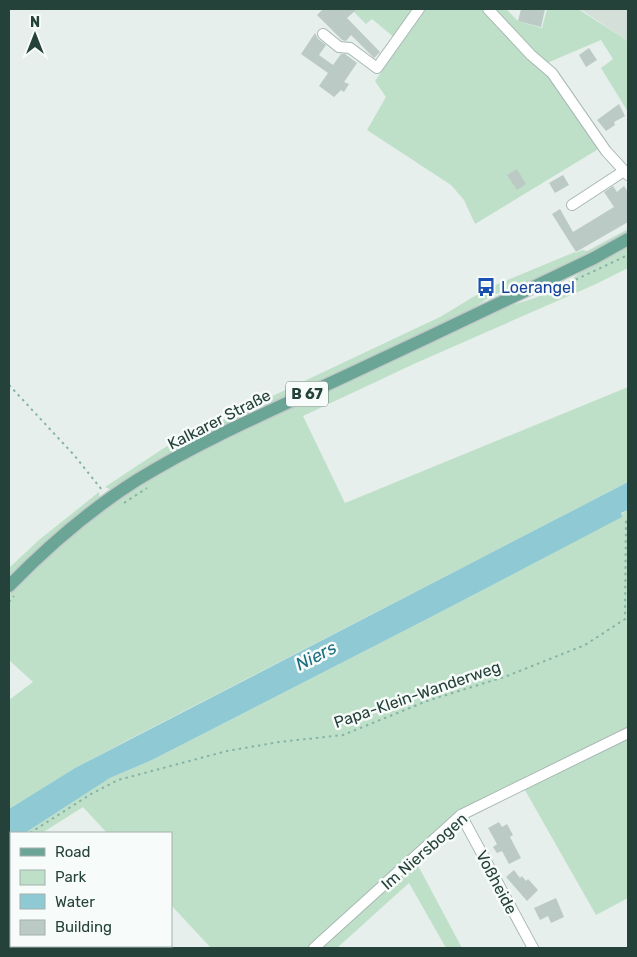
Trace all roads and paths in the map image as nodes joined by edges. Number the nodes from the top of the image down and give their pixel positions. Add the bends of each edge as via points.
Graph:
1 (419, 9) edge
2 (488, 9) edge
3 (323, 34) dead end
4 (626, 173) edge
5 (572, 204) dead end
6 (628, 239) edge
7 (628, 254) edge
8 (559, 288) dead end
9 (9, 385) edge
10 (148, 488) dead end
11 (109, 500) junction
12 (124, 503) dead end
13 (628, 518) edge
14 (14, 588) edge
15 (9, 602) edge
16 (628, 733) edge
17 (461, 815) junction
18 (32, 832) edge
19 (314, 948) edge
20 (533, 948) edge

1 - 3 street via 377,68 350,48 338,46
2 - 4 street via 552,73 606,152
4 - 5 street
6 - 11 main road, Kalkarer Straße / B 67 via 196,447 137,480
7 - 8 path
9 - 11 path via 74,455
10 - 12 path
11 - 14 main road, Kalkarer Straße / B 67 via 37,559
13 - 18 path, Papa-Klein-Wanderweg via 625,620 584,645 343,734 227,751 118,780
14 - 15 path
16 - 17 street, Im Niersbogen
17 - 19 street, Im Niersbogen
17 - 20 street, Voßheide

